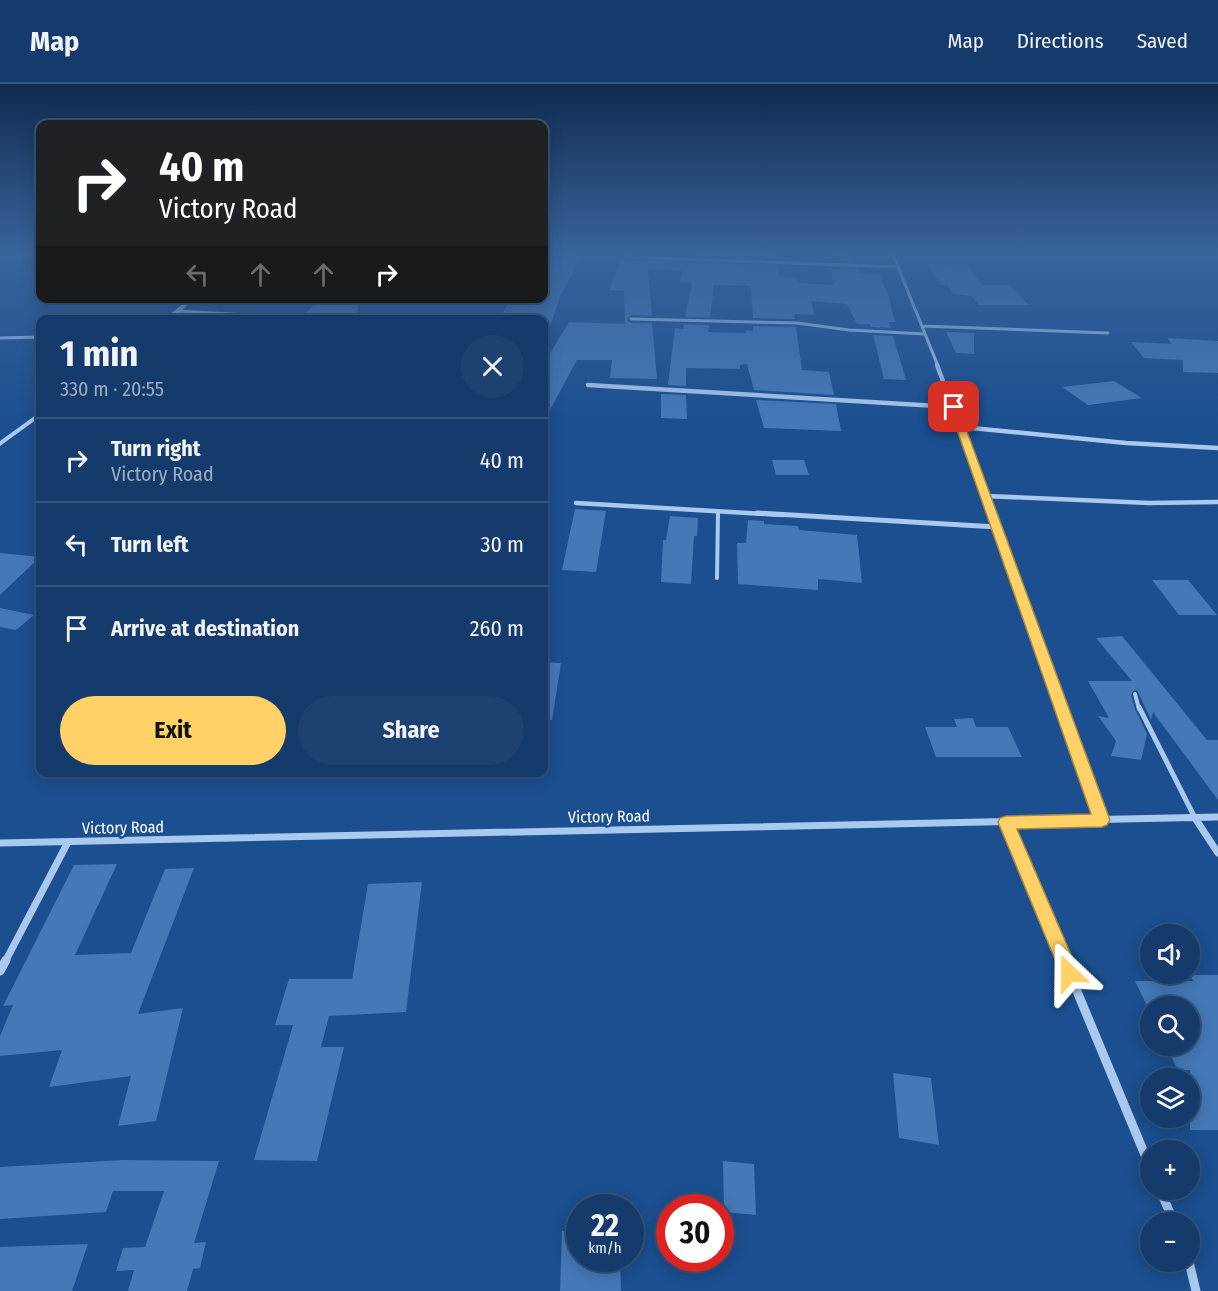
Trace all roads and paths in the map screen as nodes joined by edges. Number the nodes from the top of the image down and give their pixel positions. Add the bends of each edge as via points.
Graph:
1 (180, 308) edge
2 (915, 308) edge
3 (177, 311) junction
4 (172, 315) edge
5 (249, 315) edge
6 (631, 319) dead end
7 (922, 326) junction
8 (1108, 333) dead end
9 (925, 334) junction
10 (36, 337) edge
11 (0, 338) edge
12 (588, 385) dead end
13 (954, 407) junction
14 (36, 417) edge
15 (961, 427) junction
16 (0, 444) edge
17 (1218, 448) edge
18 (986, 496) junction
19 (1218, 502) edge
20 (576, 503) dead end
21 (718, 511) junction
22 (997, 527) junction
23 (717, 578) dead end
24 (1135, 694) dead end
25 (1218, 817) edge
26 (1195, 818) junction
27 (1102, 820) junction
28 (1006, 822) junction
29 (68, 842) junction
30 (0, 843) edge
31 (1218, 853) edge
32 (0, 971) edge
33 (1140, 1143) edge
34 (1191, 1272) edge
35 (1196, 1291) edge

1 - 3 street
2 - 7 street
3 - 4 street
3 - 5 street
6 - 9 street via 797,323
7 - 8 street
7 - 9 street
9 - 13 street
10 - 11 street
12 - 13 street
13 - 15 street
14 - 16 street
15 - 17 street
15 - 18 street
18 - 19 street
18 - 22 street
20 - 21 street
21 - 22 street
21 - 23 lane
22 - 27 street
24 - 26 lane
25 - 26 street, Victory Road
26 - 27 street, Victory Road
26 - 31 street
27 - 28 street, Victory Road
28 - 29 street, Victory Road
28 - 33 street
29 - 30 street, Victory Road
29 - 32 street
34 - 35 street

